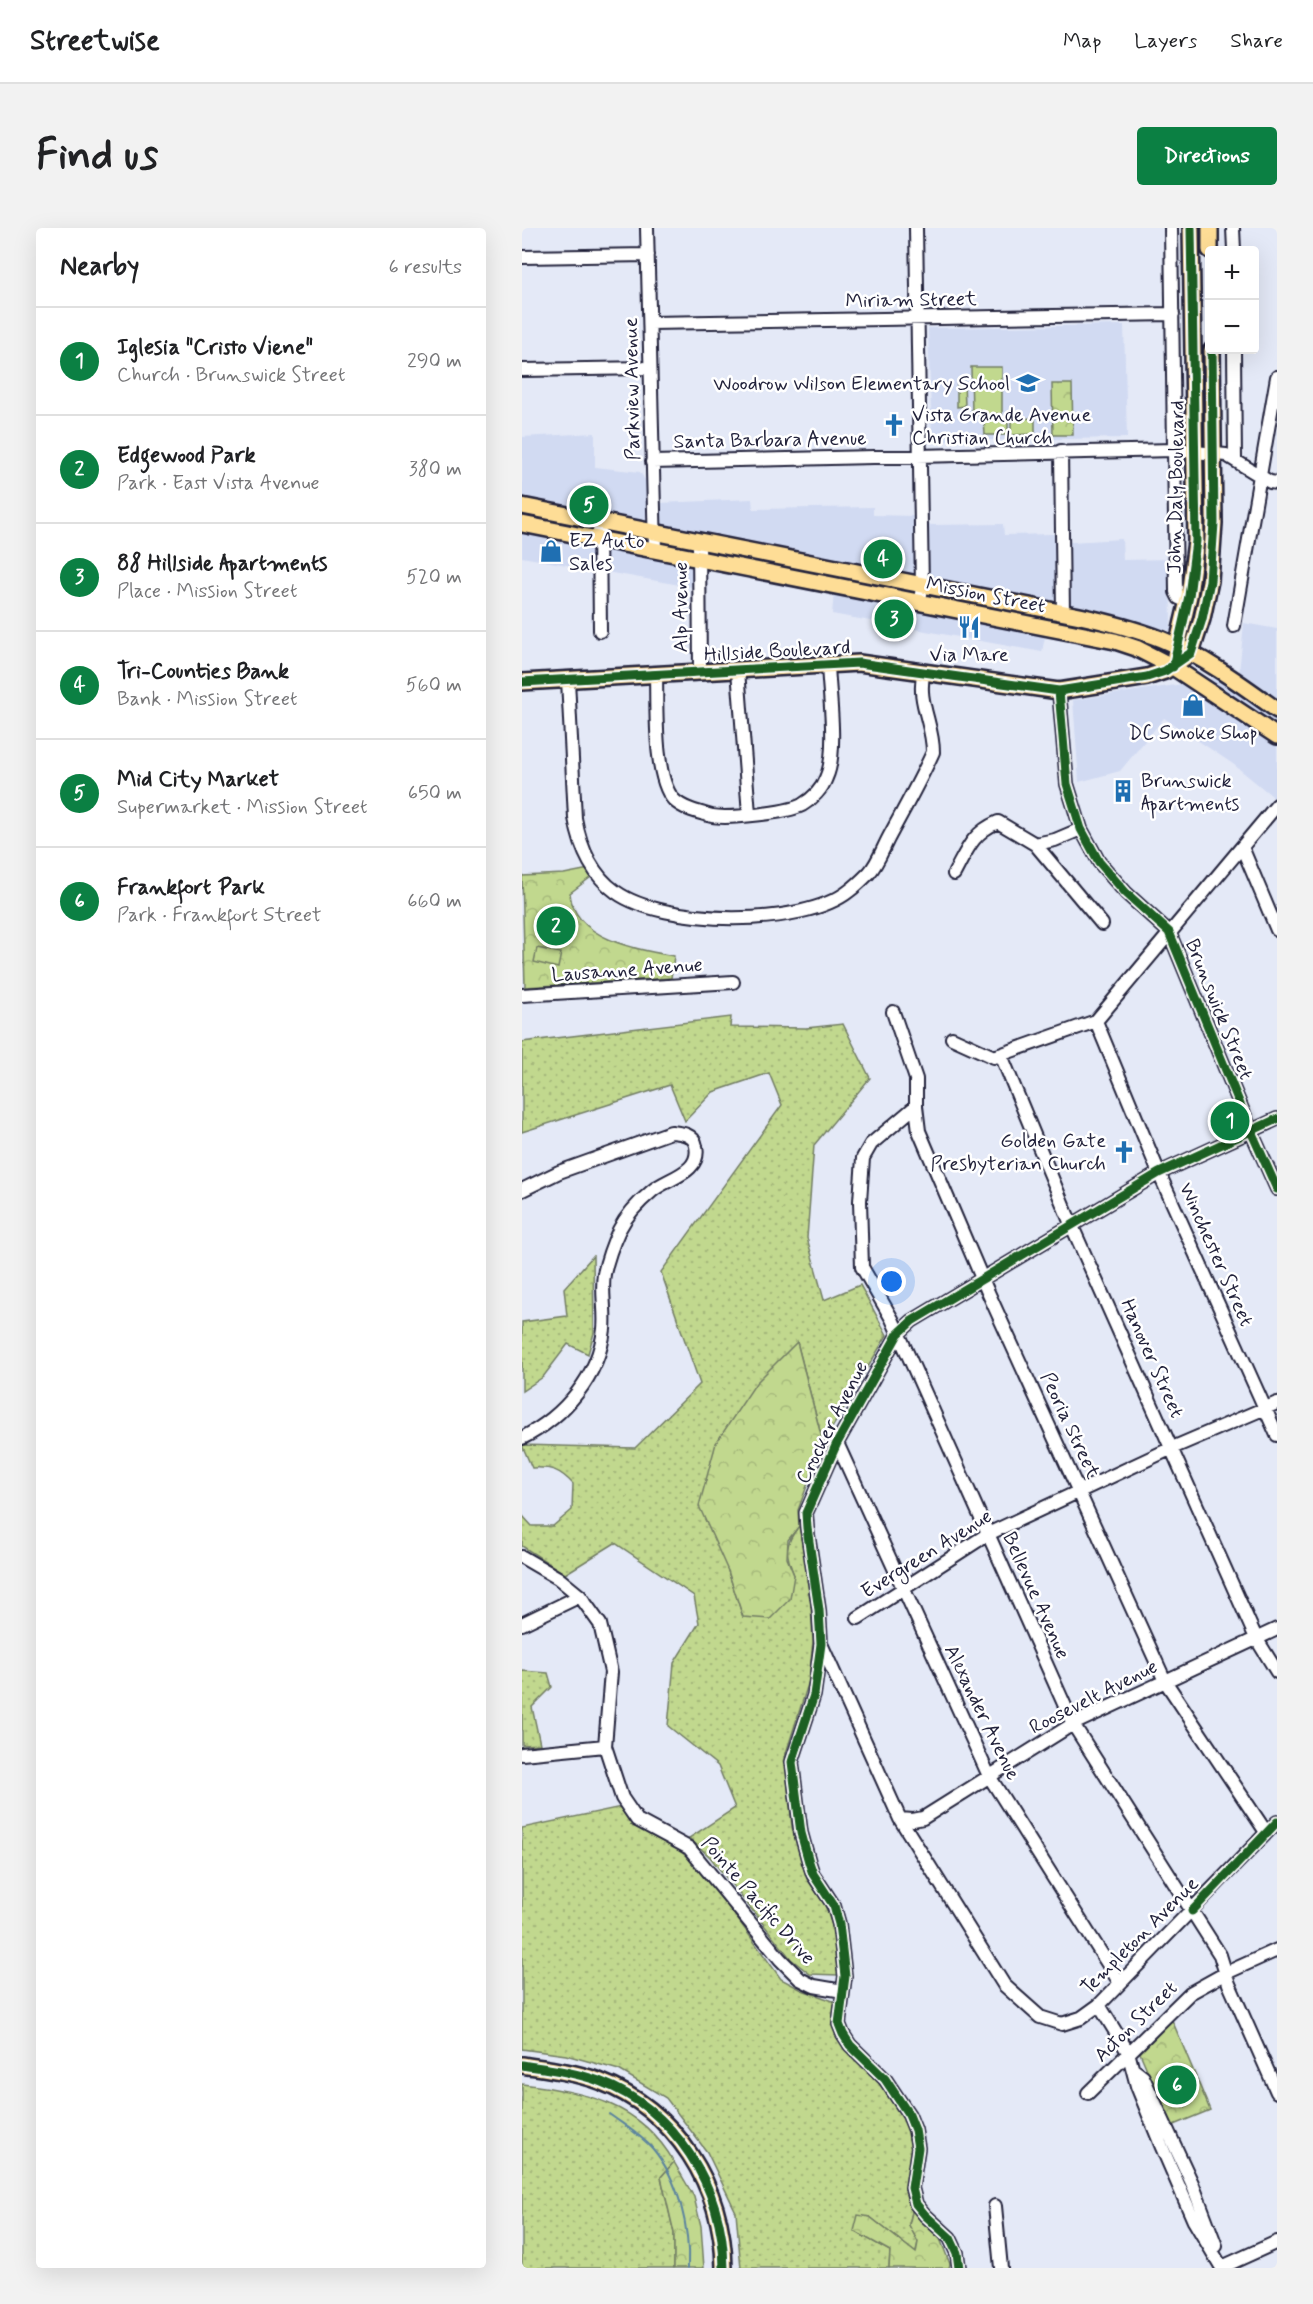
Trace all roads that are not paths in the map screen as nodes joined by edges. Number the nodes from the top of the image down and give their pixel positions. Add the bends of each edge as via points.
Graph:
1 (647, 228) edge
2 (916, 228) edge
3 (1172, 228) edge
4 (1191, 228) edge
5 (1210, 228) edge
6 (1233, 228) edge
7 (1210, 246) edge
8 (1233, 246) edge
9 (648, 255) junction
10 (522, 257) edge
11 (1173, 314) junction
12 (918, 318) junction
13 (650, 323) junction
14 (1212, 354) edge
15 (1234, 354) edge
16 (650, 368) junction
17 (522, 370) edge
18 (1277, 377) edge
19 (1174, 450) junction
20 (1061, 452) junction
21 (1195, 452) junction
22 (1213, 454) junction
23 (920, 455) junction
24 (1235, 460) junction
25 (652, 462) junction
26 (1260, 477) junction
27 (1277, 483) edge
28 (522, 506) edge
29 (599, 521) junction
30 (522, 524) edge
31 (654, 532) junction
32 (599, 538) junction
33 (699, 541) junction
34 (655, 550) junction
35 (699, 559) junction
36 (922, 586) junction
37 (1188, 602) junction
38 (920, 603) junction
39 (1063, 613) junction
40 (1234, 626) dead end
41 (600, 631) dead end
42 (1177, 646) junction
43 (1191, 653) junction
44 (828, 664) junction
45 (1173, 667) junction
46 (738, 670) junction
47 (700, 672) junction
48 (924, 672) junction
49 (656, 674) junction
50 (568, 680) junction
51 (522, 682) edge
52 (1059, 691) junction
53 (1277, 710) edge
54 (1275, 730) edge
55 (1277, 805) edge
56 (749, 814) junction
57 (1081, 829) junction
58 (1035, 844) junction
59 (1242, 848) junction
60 (954, 874) dead end
61 (1102, 924) dead end
62 (1277, 930) edge
63 (1169, 932) junction
64 (734, 982) dead end
65 (522, 995) edge
66 (893, 1012) dead end
67 (1096, 1021) junction
68 (952, 1038) dead end
69 (1001, 1055) junction
70 (916, 1106) junction
71 (1277, 1119) edge
72 (1251, 1131) junction
73 (1158, 1173) junction
74 (1277, 1189) edge
75 (522, 1190) edge
76 (1071, 1224) junction
77 (982, 1278) junction
78 (898, 1334) junction
79 (1271, 1405) edge
80 (1277, 1435) edge
81 (522, 1438) edge
82 (837, 1443) junction
83 (1172, 1448) junction
84 (1080, 1491) junction
85 (988, 1534) junction
86 (522, 1557) edge
87 (903, 1588) junction
88 (580, 1596) junction
89 (858, 1618) dead end
90 (522, 1624) edge
91 (1277, 1629) edge
92 (1256, 1638) junction
93 (821, 1644) junction
94 (1277, 1672) edge
95 (1165, 1681) junction
96 (1074, 1724) junction
97 (605, 1746) junction
98 (522, 1754) edge
99 (989, 1776) junction
100 (923, 1818) junction
101 (900, 1819) junction
102 (1277, 1822) edge
103 (1266, 1833) junction
104 (915, 1843) junction
105 (1192, 1911) junction
106 (1277, 1950) edge
107 (1226, 1973) junction
108 (1120, 1983) junction
109 (843, 1991) junction
110 (1099, 2005) junction
111 (1128, 2052) junction
112 (522, 2066) edge
113 (1277, 2092) edge
114 (1088, 2093) dead end
115 (995, 2206) dead end
116 (1277, 2242) edge
117 (1220, 2265) edge
118 (724, 2268) edge
119 (959, 2268) edge
120 (1002, 2268) edge

1 - 9 street, Parkview Avenue
2 - 12 street
3 - 11 street
4 - 21 main road, John Daly Boulevard
5 - 7 main road
6 - 8 street
9 - 10 street
9 - 13 street, Parkview Avenue
11 - 12 street, Miriam Street
11 - 19 street
12 - 13 street, Miriam Street
12 - 23 street
13 - 16 street, Parkview Avenue
14 - 22 main road, John Daly Boulevard
15 - 24 street
16 - 17 street
16 - 25 street, Parkview Avenue
18 - 26 street
19 - 20 street, Santa Barbara Avenue
19 - 21 street, Santa Barbara Avenue
19 - 37 street via 1176,592
20 - 23 street, Santa Barbara Avenue
20 - 39 street
21 - 22 street, Santa Barbara Avenue
21 - 37 main road, John Daly Boulevard via 1196,541
22 - 24 street, Santa Barbara Avenue
22 - 43 main road, John Daly Boulevard via 1212,562 1202,619
23 - 25 street, Santa Barbara Avenue
23 - 36 street
24 - 26 street, Santa Barbara Avenue
25 - 31 street, Parkview Avenue
26 - 27 street, Santa Barbara Avenue
26 - 40 street
28 - 29 main road, Mission Street
29 - 31 main road, Mission Street
29 - 32 street
30 - 32 main road, Mission Street
31 - 33 main road, Mission Street
31 - 34 street, Parkview Avenue
32 - 34 main road, Mission Street
32 - 41 street
33 - 35 street, Alp Avenue
33 - 36 main road, Mission Street
34 - 35 main road, Mission Street
35 - 38 main road, Mission Street
35 - 47 street, Alp Avenue
36 - 38 street
36 - 39 main road, Mission Street
37 - 42 main road, John Daly Boulevard
38 - 45 main road, Mission Street via 1115,641
39 - 42 main road, Mission Street via 1129,628
42 - 43 main road, Mission Street
42 - 45 main road, John Daly Boulevard
43 - 45 main road
43 - 53 main road, Mission Street
44 - 46 main road, Hillside Boulevard
44 - 48 main road, Hillside Boulevard via 859,663
44 - 56 street via 832,758 826,778 815,795 801,805
45 - 52 main road, Hillside Boulevard via 1147,677
45 - 54 main road, Mission Street
46 - 47 main road, Hillside Boulevard
46 - 56 street
47 - 49 main road, Hillside Boulevard
48 - 50 street via 920,685 933,752 870,871 834,901 810,909 768,916 698,918 651,909 616,892 587,858 575,818
48 - 52 main road, Hillside Boulevard
49 - 50 main road, Hillside Boulevard
49 - 56 street via 658,748 662,774 674,800 714,816
50 - 51 main road, Hillside Boulevard
52 - 57 street, Brunswick Street via 1067,784
55 - 59 street
57 - 58 street
57 - 63 street, Brunswick Street via 1099,862
58 - 60 street via 998,822 983,828 972,839
58 - 61 street
59 - 62 street
59 - 63 street
63 - 67 street
63 - 72 street, Brunswick Street
64 - 65 street, Lausanne Avenue
66 - 70 street, Peoria Street via 916,1079
67 - 69 street
67 - 73 street, Winchester Street
68 - 69 street via 994,1057
69 - 76 street, Hanover Street
70 - 77 street, Peoria Street via 920,1131
70 - 78 street, Bellevue Avenue via 871,1144 862,1169 862,1267
71 - 72 street, Crocker Avenue
72 - 73 street, Crocker Avenue
72 - 74 street, Brunswick Street
73 - 76 street, Crocker Avenue
73 - 79 street, Winchester Street
75 - 81 street via 559,1172 671,1132 687,1134 696,1144 697,1158 689,1169 652,1191 620,1228 604,1273 604,1327 593,1370 559,1413
76 - 77 street, Crocker Avenue
76 - 83 street, Hanover Street
77 - 78 street, Crocker Avenue via 912,1320
77 - 84 street, Peoria Street
78 - 82 street, Crocker Avenue
78 - 85 street, Bellevue Avenue
79 - 80 street, Winchester Street
79 - 83 street, Evergreen Avenue
82 - 87 street, Alexander Avenue
82 - 93 street, Crocker Avenue via 806,1520
83 - 84 street, Evergreen Avenue
83 - 92 street, Hanover Street
84 - 85 street, Evergreen Avenue
84 - 95 street, Peoria Street
85 - 87 street, Evergreen Avenue
85 - 96 street, Bellevue Avenue
86 - 88 street, Pointe Pacific Drive
87 - 89 street, Evergreen Avenue
87 - 99 street, Alexander Avenue
88 - 90 street
88 - 97 street, Pointe Pacific Drive via 600,1624 611,1672
91 - 92 street, Roosevelt Avenue
92 - 94 street, Hanover Street
92 - 95 street, Roosevelt Avenue
93 - 101 street, Templeton Avenue
93 - 109 street, Crocker Avenue via 814,1695 792,1762 801,1833 809,1862 834,1906 839,1923
95 - 96 street, Roosevelt Avenue
95 - 103 street, Peoria Street
96 - 99 street, Roosevelt Avenue
96 - 105 street, Bellevue Avenue
97 - 98 street
97 - 109 street, Pointe Pacific Drive via 622,1798 637,1820 689,1848 801,1979 814,1986
99 - 100 street, Roosevelt Avenue
99 - 108 street, Alexander Avenue
100 - 101 street, Roosevelt Avenue
100 - 104 street
101 - 104 street, Templeton Avenue
102 - 103 street, Templeton Avenue
103 - 105 street, Templeton Avenue
104 - 110 street, Templeton Avenue via 1004,1985 1023,2004 1040,2017 1062,2024 1081,2018
105 - 107 street, Bellevue Avenue via 1220,1955
105 - 108 street, Templeton Avenue
106 - 107 street, Acton Street
107 - 111 street, Acton Street via 1190,1993
107 - 113 street, Bellevue Avenue
108 - 110 street, Templeton Avenue
109 - 119 street, Crocker Avenue via 839,2024 843,2034 885,2079 909,2115 918,2148 912,2188 916,2204 950,2238
110 - 111 street
111 - 114 street, Acton Street
111 - 117 street via 1132,2068 1143,2077 1192,2183
112 - 118 main road via 573,2073 600,2082 634,2099 664,2123 689,2152 711,2194 721,2231
115 - 120 street
116 - 117 street

